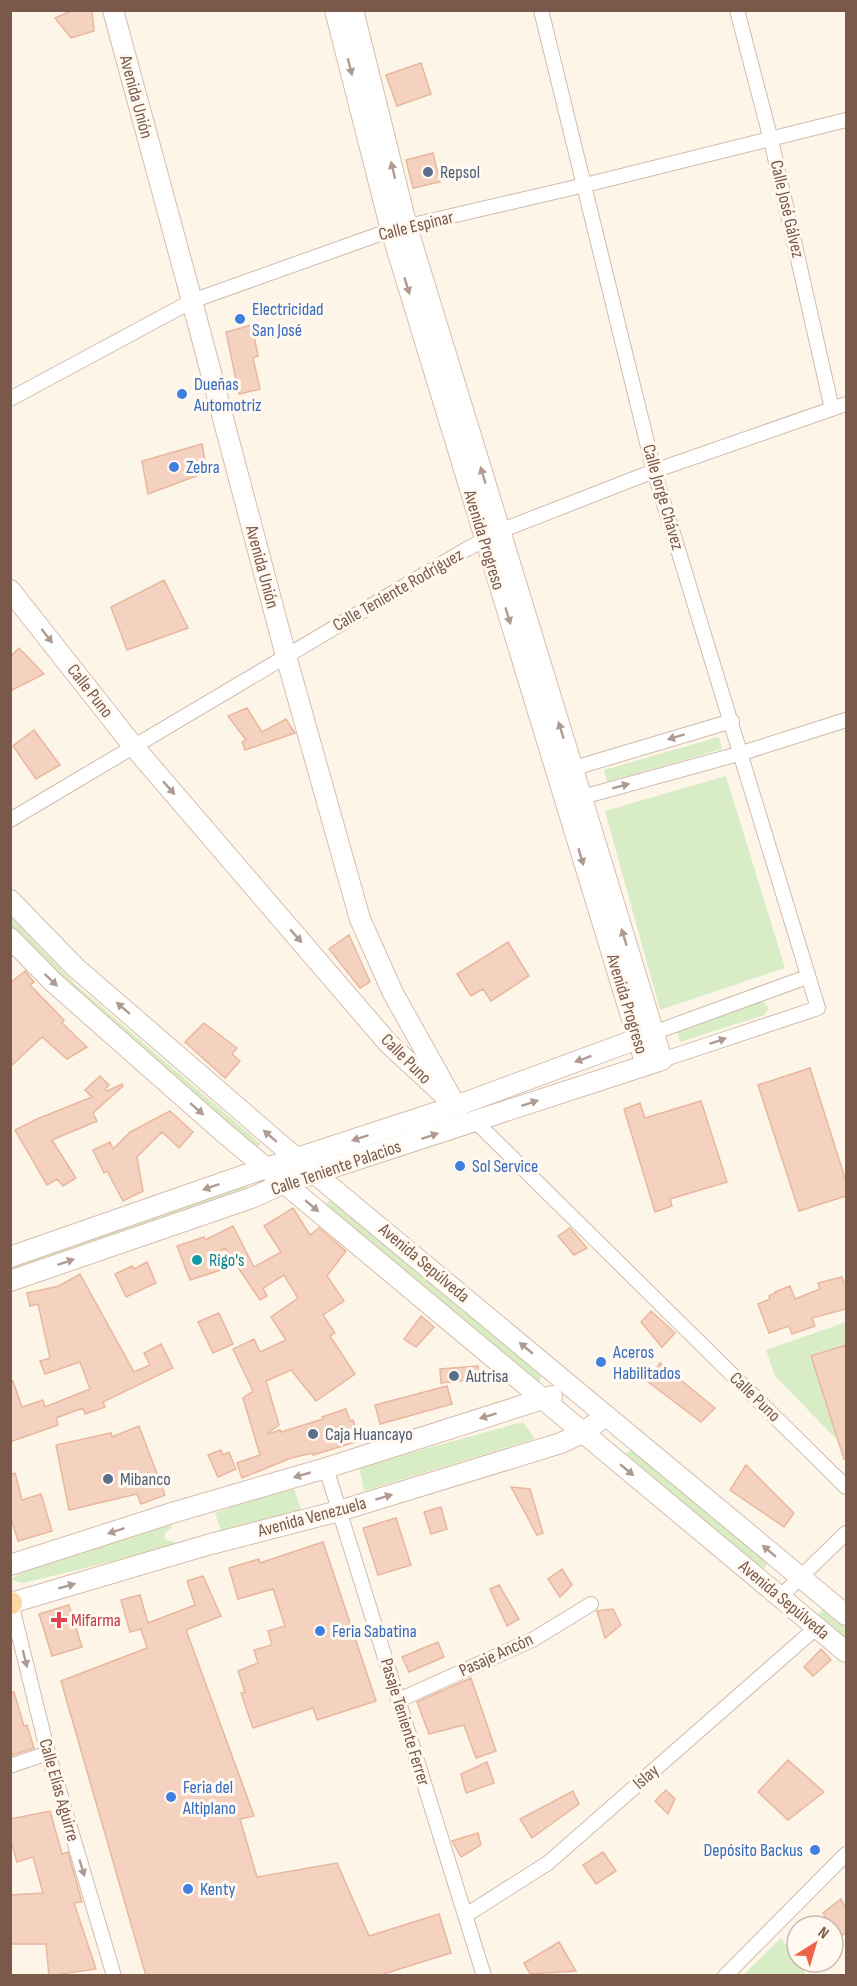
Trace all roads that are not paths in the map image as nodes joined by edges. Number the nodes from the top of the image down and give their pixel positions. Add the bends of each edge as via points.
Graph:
1 (113, 10) edge
2 (335, 10) edge
3 (353, 10) edge
4 (541, 10) edge
5 (737, 10) edge
6 (846, 120) edge
7 (771, 140) junction
8 (585, 185) junction
9 (399, 228) junction
10 (192, 301) junction
11 (10, 399) edge
12 (846, 404) edge
13 (832, 409) junction
14 (654, 471) junction
15 (492, 536) junction
16 (10, 590) edge
17 (286, 656) junction
18 (732, 720) junction
19 (846, 720) edge
20 (134, 747) junction
21 (742, 753) junction
22 (564, 771) junction
23 (573, 799) junction
24 (10, 820) edge
25 (10, 900) edge
26 (10, 938) edge
27 (807, 977) junction
28 (646, 1036) junction
29 (654, 1062) junction
30 (456, 1106) junction
31 (475, 1121) junction
32 (296, 1158) junction
33 (267, 1169) junction
34 (315, 1174) junction
35 (285, 1183) junction
36 (10, 1257) edge
37 (10, 1281) edge
38 (482, 1311) junction
39 (464, 1332) junction
40 (571, 1386) junction
41 (544, 1399) junction
42 (606, 1416) junction
43 (582, 1433) junction
44 (326, 1468) junction
45 (846, 1487) edge
46 (339, 1511) junction
47 (846, 1533) edge
48 (10, 1565) edge
49 (801, 1577) junction
50 (780, 1597) junction
51 (10, 1603) edge
52 (591, 1604) dead end
53 (846, 1615) edge
54 (817, 1627) junction
55 (846, 1652) edge
56 (399, 1700) junction
57 (48, 1753) junction
58 (10, 1766) edge
59 (846, 1854) edge
60 (466, 1915) junction
61 (110, 1975) edge
62 (484, 1976) edge
63 (725, 1976) edge

1 - 10 street, Avenida Unión
2 -> 9 street, Avenida Progreso
9 -> 3 street, Avenida Progreso
4 - 8 street, Calle Jorge Chávez
5 - 7 street, Calle José Gálvez
6 - 7 street, Calle Espinar
7 - 8 street, Calle Espinar
7 - 13 street, Calle José Gálvez
8 - 9 street, Calle Espinar
8 - 14 street, Calle Jorge Chávez
9 - 10 street, Calle Espinar
9 - 15 street, Avenida Progreso
10 - 11 street, Calle Espinar
10 - 17 street, Avenida Unión
12 - 13 street, Calle Teniente Rodríguez
13 - 14 street, Calle Teniente Rodríguez
14 - 15 street, Calle Teniente Rodríguez
14 - 18 street, Calle Jorge Chávez
15 - 17 street, Calle Teniente Rodríguez
15 - 22 street, Avenida Progreso
16 -> 20 street, Calle Puno
17 - 20 street, Calle Teniente Rodríguez
17 - 30 street, Avenida Unión via 360,920 393,993
18 - 21 street, Calle Jorge Chávez
18 -> 22 street
19 - 21 street
20 - 24 street, Calle Teniente Rodríguez
20 -> 30 street, Calle Puno via 388,1043
23 -> 21 street
21 - 27 street, Calle Jorge Chávez
22 - 23 street, Avenida Progreso
23 - 28 street, Avenida Progreso
32 -> 25 street, Avenida Sepúlveda via 75,967
26 -> 33 street, Avenida Sepúlveda via 53,982
27 - 28 street
29 -> 27 street, Calle Jorge Chávez via 818,1008
28 - 29 street, Avenida Progreso
28 -> 30 street, Calle Teniente Palacios
31 -> 29 street, Calle Teniente Palacios
30 - 31 street, Calle Puno
30 -> 32 street, Calle Teniente Palacios
34 -> 31 street, Calle Teniente Palacios
31 - 45 street, Calle Puno
32 - 33 street, Calle Teniente Palacios
32 - 34 street, Avenida Sepúlveda
33 - 35 street, Avenida Sepúlveda
33 -> 36 street, Calle Teniente Palacios
34 - 35 street, Calle Teniente Palacios
34 - 38 street, Avenida Sepúlveda
37 -> 35 street, Calle Teniente Palacios
35 -> 39 street, Avenida Sepúlveda
38 - 39 street
40 -> 38 street, Avenida Sepúlveda
39 - 41 street, Avenida Sepúlveda
40 - 41 street
40 - 42 street, Avenida Sepúlveda
41 - 43 street, Avenida Sepúlveda
41 -> 44 street
42 - 43 street, Avenida Venezuela
49 -> 42 street, Avenida Sepúlveda
46 -> 43 street, Avenida Venezuela via 561,1443
43 -> 50 street, Avenida Sepúlveda
44 - 46 street, Pasaje Teniente Ferrer
44 -> 48 street
51 -> 46 street, Avenida Venezuela
46 - 56 street, Pasaje Teniente Ferrer
47 - 49 street
49 - 50 street
49 - 53 street, Avenida Sepúlveda
50 - 54 street, Avenida Sepúlveda
51 -> 57 street, Calle Elías Aguirre
52 - 56 street, Pasaje Ancón via 534,1639
54 - 55 street, Avenida Sepúlveda
54 - 60 street, Islay via 548,1863
56 - 60 street, Pasaje Teniente Ferrer
57 - 58 street
57 -> 61 street, Calle Elías Aguirre
59 - 63 street
60 - 62 street, Pasaje Teniente Ferrer

